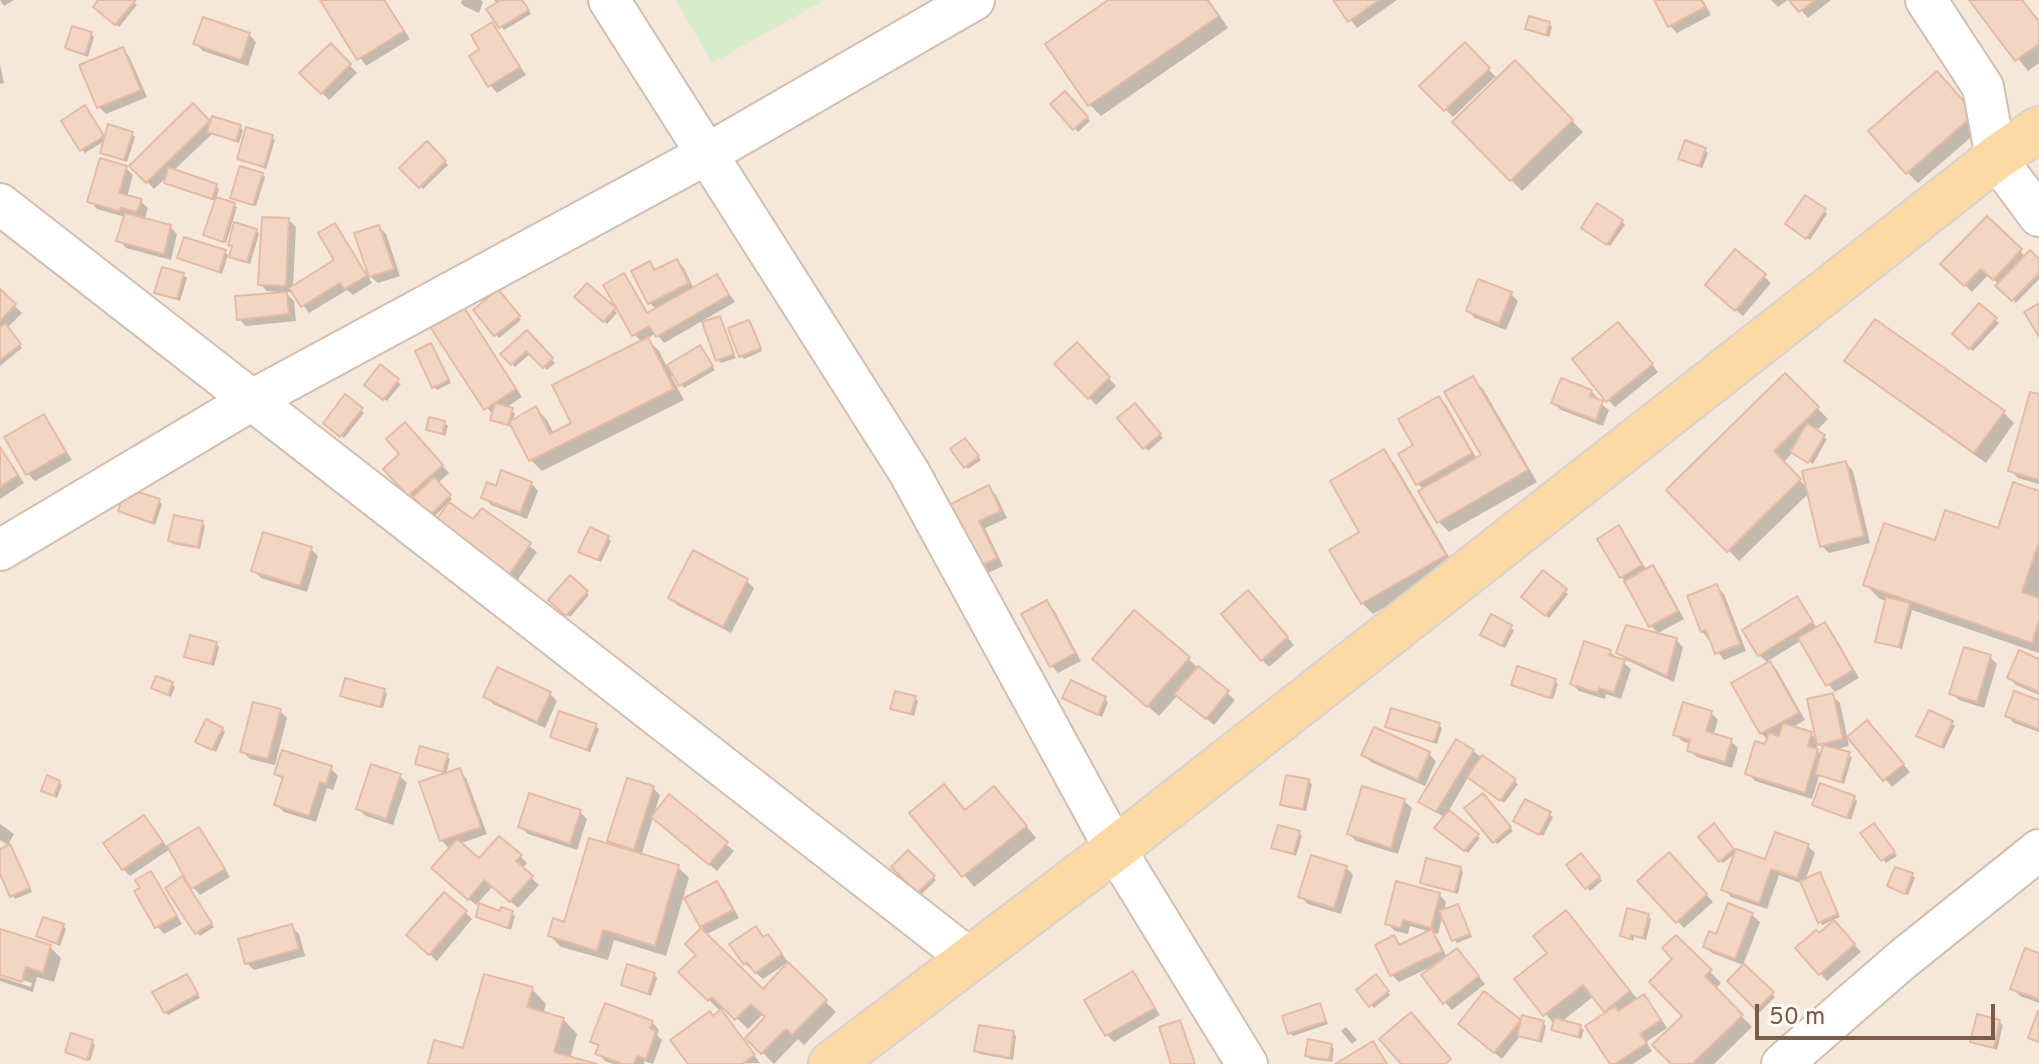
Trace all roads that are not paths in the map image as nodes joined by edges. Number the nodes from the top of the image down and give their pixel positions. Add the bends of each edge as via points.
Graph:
1 (609, 0) edge
2 (974, 0) edge
3 (1926, 0) edge
4 (2039, 129) edge
5 (707, 154) junction
6 (1996, 158) junction
7 (0, 204) edge
8 (2039, 216) edge
9 (252, 400) junction
10 (0, 550) edge
11 (1115, 849) junction
12 (2039, 850) edge
13 (970, 959) junction
14 (831, 1064) edge
15 (1247, 1064) edge
16 (1782, 1064) edge

1 - 5 street
2 - 5 street
3 - 6 street via 1983,87
4 - 6 main road
5 - 9 street
5 - 11 street via 909,472
6 - 8 street
6 - 11 main road
7 - 9 street
9 - 10 street
9 - 13 street
11 - 13 main road
11 - 15 street
12 - 16 street
13 - 14 main road

